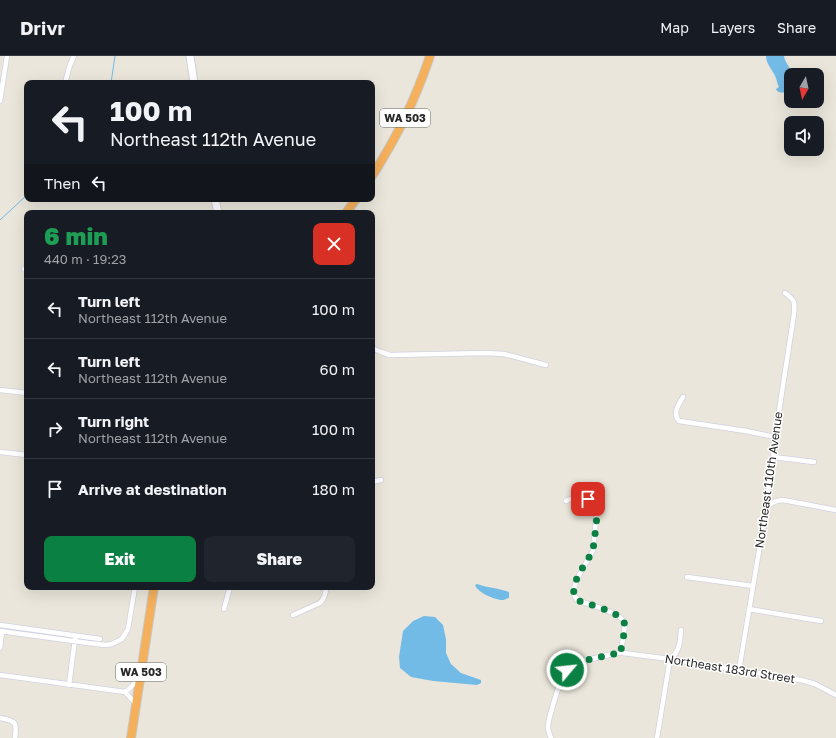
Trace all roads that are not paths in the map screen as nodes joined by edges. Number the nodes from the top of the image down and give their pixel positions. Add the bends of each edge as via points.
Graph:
1 (7, 56) edge
2 (74, 56) edge
3 (190, 56) edge
4 (430, 56) edge
5 (65, 80) edge
6 (194, 80) edge
7 (0, 101) edge
8 (375, 171) edge
9 (785, 293) dead end
10 (375, 349) edge
11 (546, 365) dead end
12 (0, 390) edge
13 (24, 393) edge
14 (683, 397) dead end
15 (775, 437) junction
16 (0, 452) edge
17 (24, 455) edge
18 (773, 457) junction
19 (814, 462) dead end
20 (381, 480) dead end
21 (375, 481) edge
22 (566, 502) dead end
23 (766, 510) junction
24 (836, 510) edge
25 (687, 577) dead end
26 (753, 586) junction
27 (134, 590) edge
28 (154, 590) edge
29 (229, 590) edge
30 (326, 590) edge
31 (224, 609) dead end
32 (749, 609) junction
33 (293, 615) dead end
34 (821, 621) dead end
35 (0, 625) edge
36 (681, 630) dead end
37 (1, 631) edge
38 (76, 636) junction
39 (100, 639) dead end
40 (75, 642) junction
41 (0, 648) edge
42 (622, 652) junction
43 (670, 659) junction
44 (739, 670) junction
45 (0, 675) edge
46 (140, 677) junction
47 (69, 685) junction
48 (125, 692) junction
49 (836, 695) edge
50 (136, 704) junction
51 (0, 718) edge
52 (15, 738) edge
53 (131, 738) edge
54 (551, 738) edge
55 (657, 738) edge

1 - 7 street
2 - 5 street
3 - 6 main road
4 - 8 highway, WA 503 via 402,123
9 - 15 street, Northeast 110th Avenue via 795,304
10 - 11 street via 390,355 504,354
12 - 13 street
14 - 15 street via 676,412 676,418 679,420
15 - 18 street, Northeast 110th Avenue
16 - 17 street
18 - 19 street
18 - 23 street, Northeast 110th Avenue
20 - 21 street
22 - 42 street via 574,498 591,499 596,505 593,550 579,575 573,593 579,601 615,613 622,618
23 - 24 street via 771,503 783,500
23 - 26 street, Northeast 110th Avenue
25 - 26 street
26 - 32 street, Northeast 110th Avenue
27 - 40 street via 128,629 122,639 106,645
28 - 46 highway, WA 503
29 - 31 street
30 - 33 street via 320,603
32 - 34 street
32 - 44 street, Northeast 110th Avenue
35 - 38 street
36 - 43 street via 678,651
37 - 40 street
37 - 41 street
38 - 39 street
38 - 40 street
40 - 47 street
42 - 43 street, Northeast 183rd Street
42 - 54 street via 578,662 567,670 562,677 549,721
43 - 44 street, Northeast 183rd Street
43 - 55 street
44 - 49 street, Northeast 183rd Street via 815,684
45 - 47 street
46 - 48 street
46 - 50 highway, WA 503
47 - 48 street
48 - 50 street
50 - 53 highway, WA 503
51 - 52 street via 15,723

